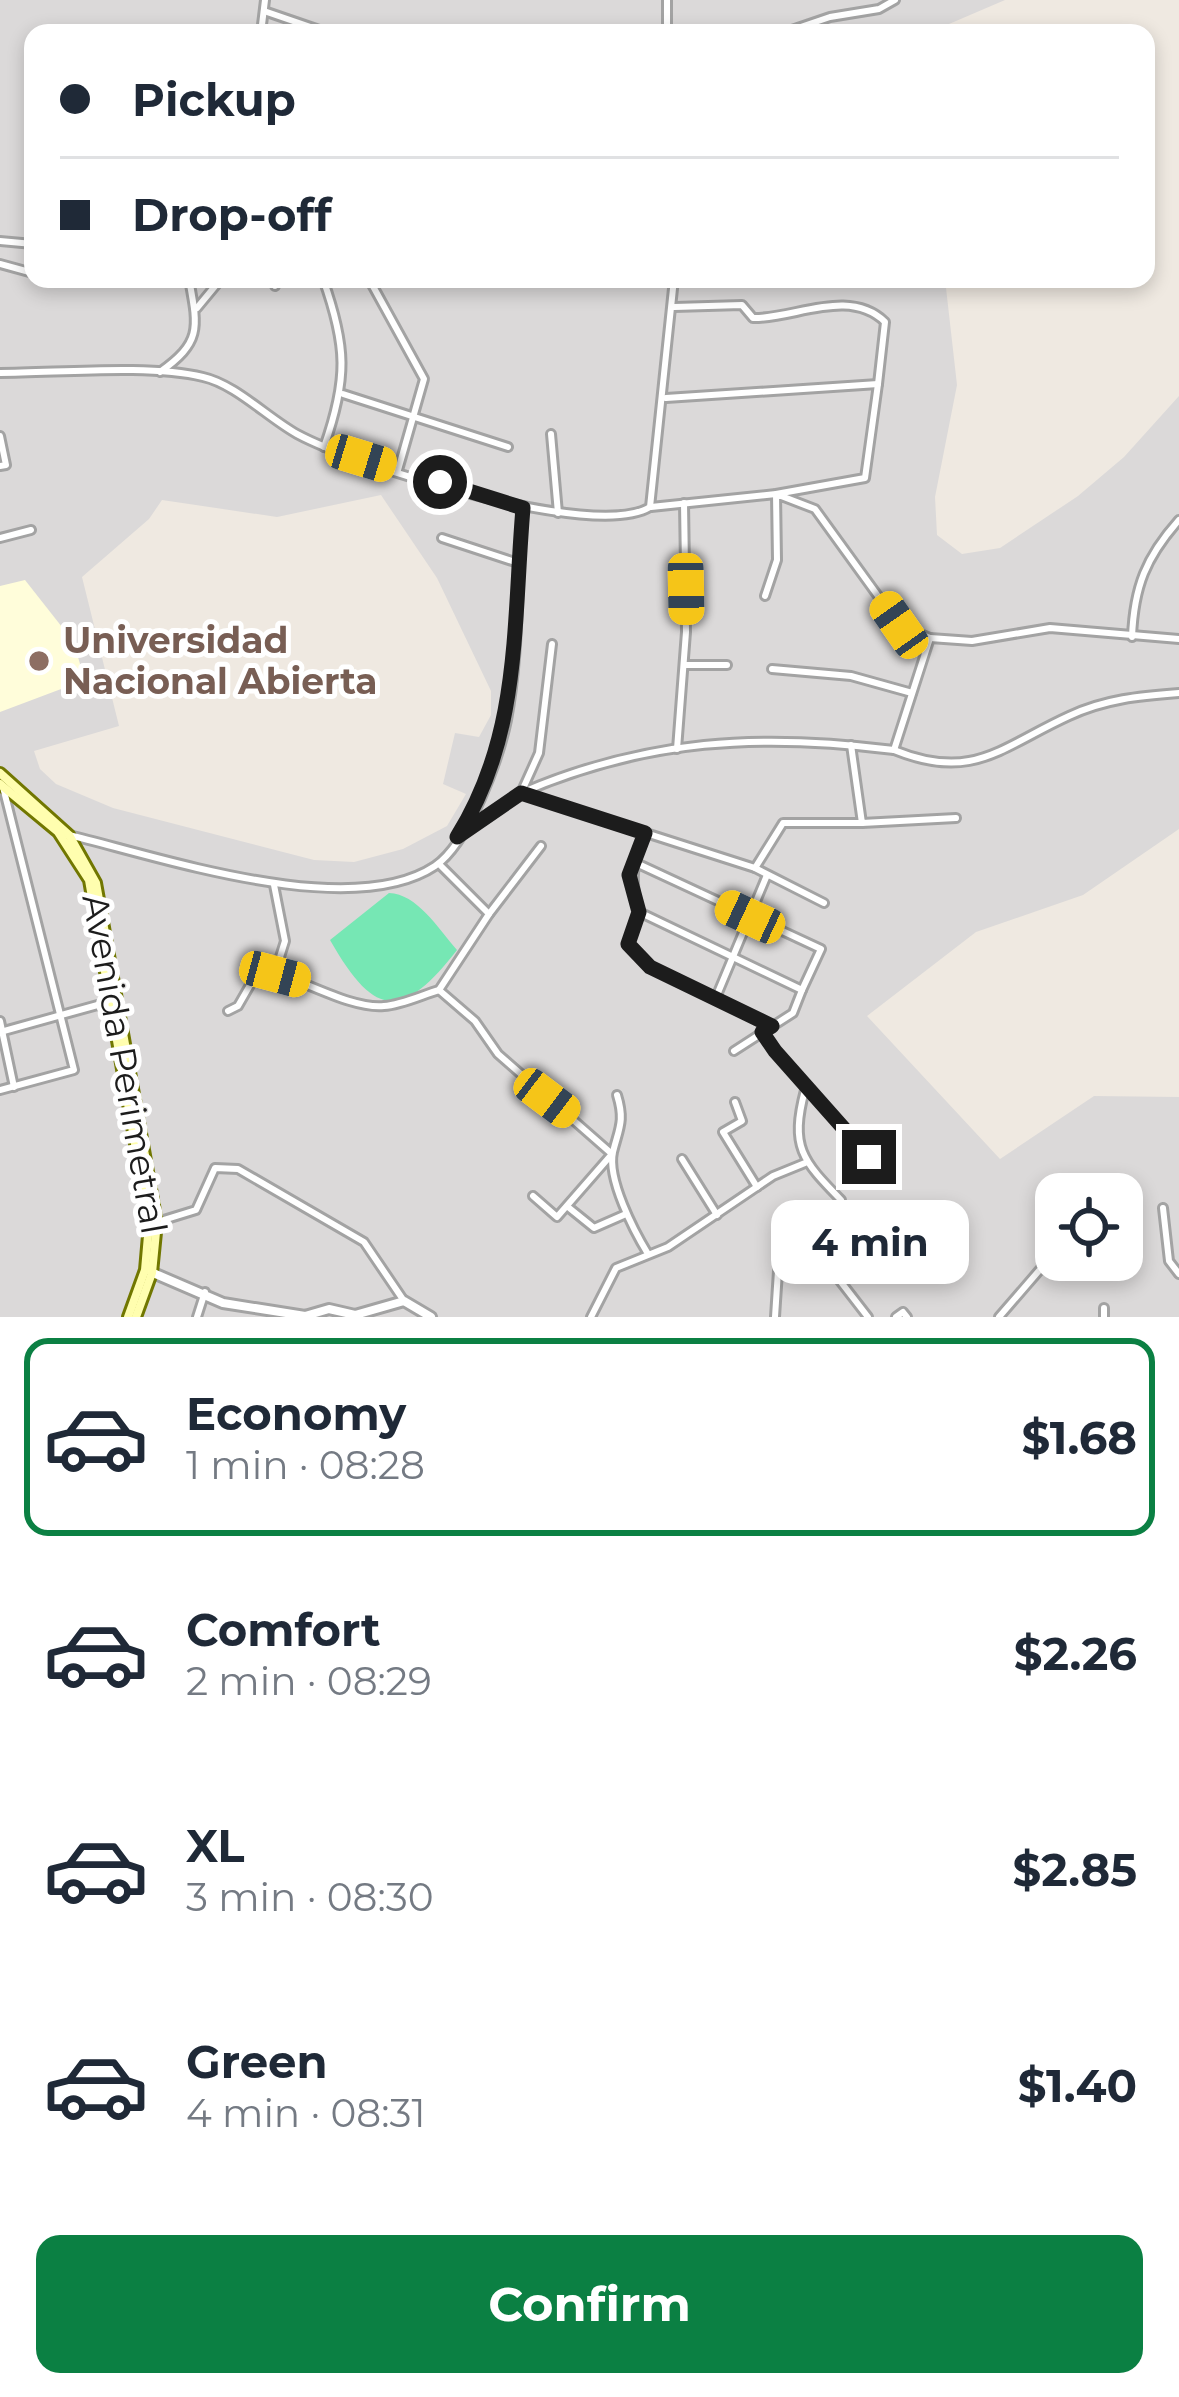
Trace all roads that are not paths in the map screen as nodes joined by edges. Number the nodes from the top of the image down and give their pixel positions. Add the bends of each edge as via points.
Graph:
1 (265, 0) edge
2 (895, 0) edge
3 (264, 11) junction
4 (262, 24) edge
5 (302, 24) edge
6 (819, 24) edge
7 (191, 288) edge
8 (214, 288) edge
9 (326, 288) edge
10 (374, 288) edge
11 (674, 288) edge
12 (674, 307) junction
13 (195, 311) junction
14 (0, 373) edge
15 (157, 374) junction
16 (878, 384) junction
17 (343, 394) junction
18 (666, 398) junction
19 (414, 416) junction
20 (551, 434) dead end
21 (0, 436) edge
22 (324, 447) junction
23 (508, 447) dead end
24 (0, 466) edge
25 (398, 470) junction
26 (776, 494) junction
27 (684, 502) junction
28 (650, 507) junction
29 (523, 508) junction
30 (558, 513) junction
31 (1179, 520) edge
32 (31, 530) dead end
33 (0, 538) edge
34 (442, 538) dead end
35 (518, 563) junction
36 (765, 596) dead end
37 (1132, 637) junction
38 (930, 638) junction
39 (1179, 639) edge
40 (552, 644) dead end
41 (684, 665) junction
42 (727, 665) dead end
43 (772, 669) dead end
44 (912, 693) junction
45 (1179, 693) edge
46 (851, 745) junction
47 (677, 748) junction
48 (894, 750) junction
49 (0, 773) edge
50 (1, 785) edge
51 (521, 793) junction
52 (956, 818) dead end
53 (862, 823) junction
54 (645, 833) junction
55 (69, 835) junction
56 (457, 837) junction
57 (16, 841) junction
58 (0, 844) edge
59 (541, 846) dead end
60 (634, 862) junction
61 (439, 863) junction
62 (755, 868) junction
63 (766, 874) junction
64 (274, 885) junction
65 (824, 903) dead end
66 (639, 912) junction
67 (489, 914) junction
68 (750, 917) junction
69 (733, 957) junction
70 (275, 974) junction
71 (439, 990) junction
72 (802, 990) junction
73 (717, 995) junction
74 (112, 1001) junction
75 (228, 1011) dead end
76 (62, 1017) junction
77 (0, 1021) edge
78 (772, 1026) junction
79 (1, 1031) edge
80 (762, 1032) junction
81 (734, 1051) dead end
82 (14, 1087) junction
83 (0, 1090) edge
84 (805, 1090) junction
85 (617, 1095) dead end
86 (735, 1102) dead end
87 (612, 1154) junction
88 (682, 1159) dead end
89 (805, 1163) junction
90 (885, 1180) dead end
91 (757, 1187) junction
92 (533, 1196) dead end
93 (841, 1200) dead end
94 (567, 1206) junction
95 (1162, 1208) dead end
96 (626, 1214) junction
97 (717, 1215) junction
98 (157, 1222) junction
99 (648, 1254) junction
100 (148, 1272) junction
101 (1179, 1274) edge
102 (1035, 1275) edge
103 (205, 1292) junction
104 (404, 1301) junction
105 (223, 1303) junction
106 (429, 1316) edge
107 (132, 1317) edge
108 (197, 1317) edge
109 (221, 1317) edge
110 (591, 1317) edge
111 (775, 1317) edge
112 (868, 1317) edge
113 (896, 1317) edge
114 (908, 1317) edge
115 (999, 1317) edge

1 - 3 street
2 - 6 street
3 - 4 street
3 - 5 street
7 - 13 street
8 - 13 street
9 - 17 street via 343,335
10 - 19 street via 424,379
11 - 12 street
12 - 16 street via 742,305 753,318 838,306 878,315
12 - 18 street
13 - 15 street via 188,352
14 - 15 street
15 - 22 street via 206,377
16 - 18 street
16 - 26 street via 865,478
17 - 19 street
17 - 22 street
18 - 28 street
19 - 23 street
19 - 25 street
20 - 30 street
21 - 24 street
22 - 25 street
25 - 29 street
26 - 27 street
26 - 36 street via 777,560
26 - 38 street via 815,509 899,625
27 - 28 street
27 - 41 street
28 - 30 street via 608,519
29 - 30 street
29 - 35 street
31 - 37 street via 1134,593
32 - 33 street
34 - 35 street
35 - 56 street via 507,718 485,792
37 - 38 street via 1050,628 972,641
37 - 39 street
38 - 44 street
40 - 51 street via 539,754
41 - 42 street
41 - 47 street
43 - 44 street via 851,676
44 - 48 street
45 - 48 street via 1116,698 982,763 929,762
46 - 47 street via 773,738
46 - 48 street
46 - 53 street
47 - 51 street via 618,757
49 - 55 main road, Avenida Perimetral
50 - 57 street
50 - 74 main road, Avenida Perimetral via 58,832 81,863
51 - 54 street
51 - 56 street
52 - 53 street
53 - 62 street via 782,823
54 - 60 street
54 - 62 street
55 - 64 street
55 - 98 main road, Avenida Perimetral via 96,883
56 - 61 street
57 - 58 street
57 - 76 street
59 - 67 street
60 - 66 street via 629,875
60 - 68 street
61 - 64 street via 369,886
61 - 67 street
62 - 63 street
63 - 65 street
63 - 68 street
64 - 70 street via 285,941
66 - 69 street
66 - 73 street via 628,944 650,967
67 - 71 street
68 - 69 street
68 - 72 street via 821,949
69 - 72 street
69 - 73 street
70 - 71 street via 357,1005 385,1006
70 - 75 street via 257,974
71 - 87 street
72 - 78 street via 793,1013
73 - 78 street
74 - 76 street
74 - 100 main road, Avenida Perimetral via 149,1224
76 - 79 street
76 - 82 street via 74,1070
77 - 79 street
78 - 80 street
79 - 82 street
80 - 81 street
80 - 84 street
82 - 83 street
84 - 89 street via 797,1133
84 - 90 street
85 - 87 street via 624,1124
86 - 91 street via 742,1121 722,1132
87 - 94 street
87 - 96 street
88 - 97 street
89 - 91 street
89 - 93 street
91 - 97 street
92 - 94 street via 557,1216
94 - 96 street via 594,1228
95 - 101 street via 1168,1262
96 - 99 street
97 - 99 street
98 - 100 main road, Avenida Perimetral
98 - 104 street via 196,1210 215,1168 238,1169 364,1242
99 - 110 street via 616,1268
100 - 103 street
100 - 107 main road, Avenida Perimetral
102 - 115 street
103 - 105 street
103 - 108 street
104 - 105 street via 346,1316
104 - 106 street
105 - 109 street
111 - 112 street via 778,1270 820,1255
113 - 114 street

